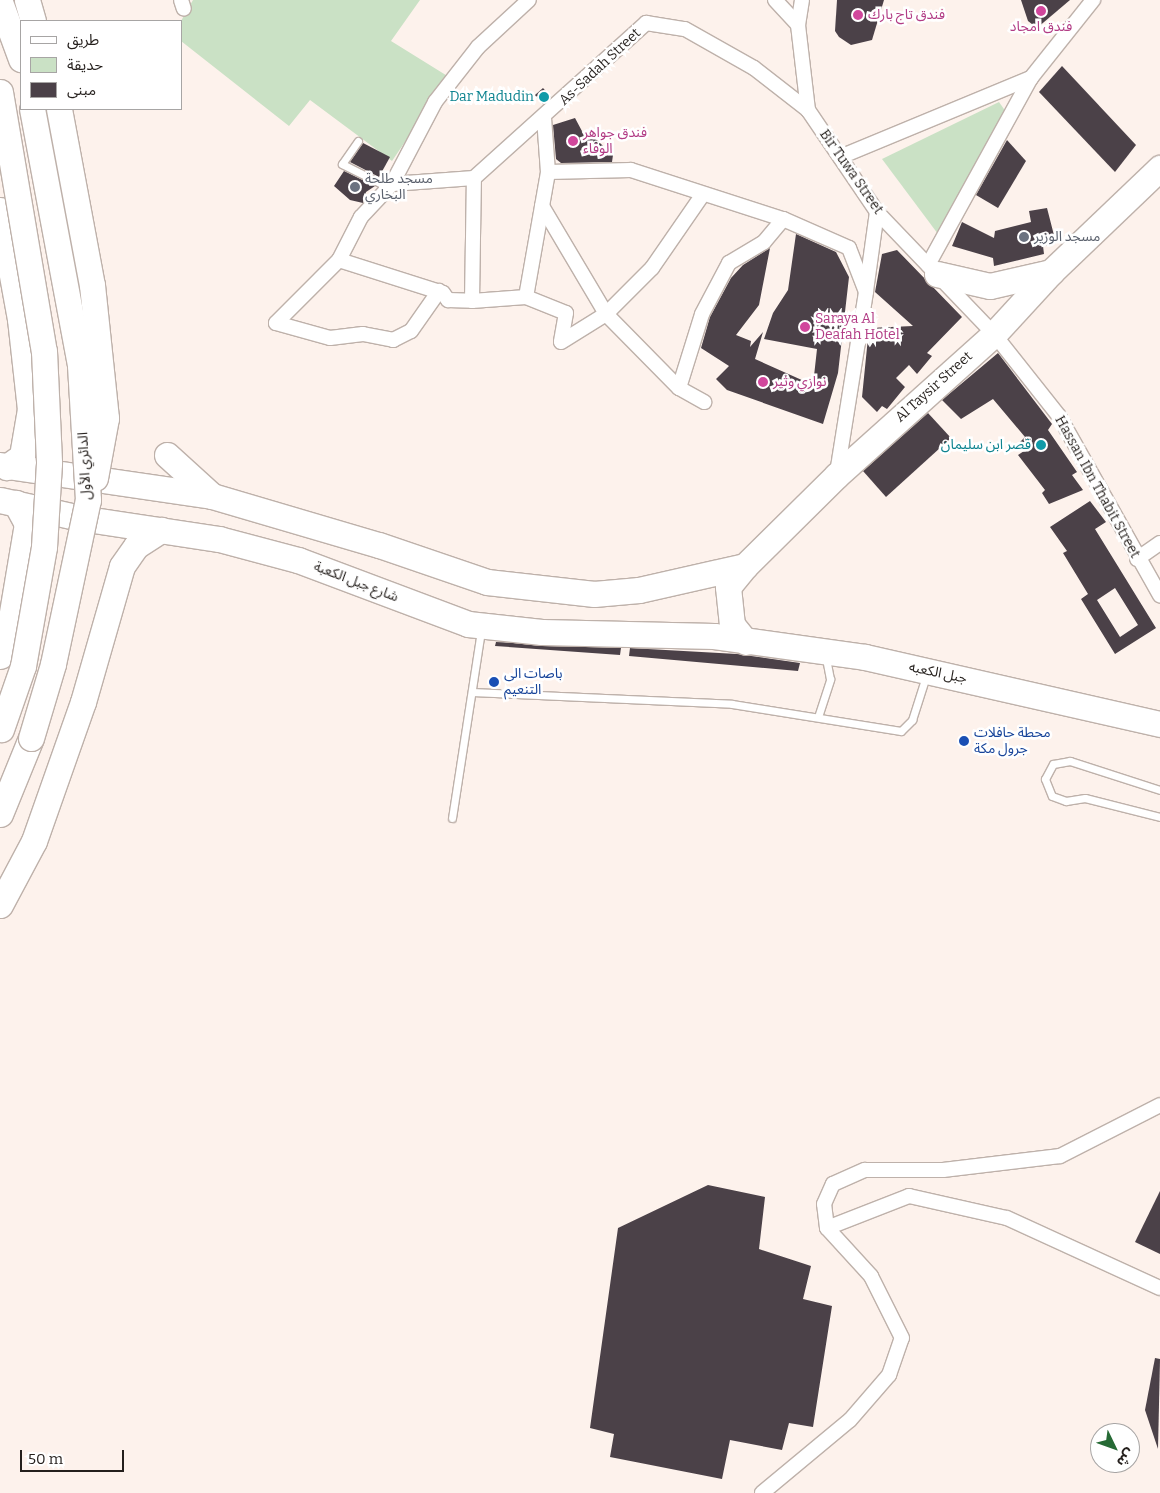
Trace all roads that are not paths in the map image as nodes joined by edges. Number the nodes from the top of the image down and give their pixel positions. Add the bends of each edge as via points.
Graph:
1 (27, 0) edge
2 (529, 0) edge
3 (774, 0) edge
4 (802, 0) edge
5 (1093, 0) edge
6 (0, 2) edge
7 (33, 20) edge
8 (798, 25) junction
9 (20, 56) edge
10 (1031, 78) junction
11 (0, 92) edge
12 (32, 110) edge
13 (59, 110) edge
14 (808, 110) junction
15 (544, 118) junction
16 (358, 141) dead end
17 (840, 157) junction
18 (1160, 168) edge
19 (548, 172) junction
20 (474, 178) junction
21 (390, 186) junction
22 (704, 194) junction
23 (542, 206) junction
24 (0, 210) edge
25 (877, 212) junction
26 (783, 219) junction
27 (339, 260) junction
28 (932, 270) junction
29 (1051, 272) junction
30 (438, 291) junction
31 (866, 292) junction
32 (526, 297) junction
33 (472, 301) junction
34 (606, 314) junction
35 (994, 334) junction
36 (679, 388) junction
37 (704, 402) dead end
38 (167, 455) dead end
39 (4, 466) edge
40 (837, 475) junction
41 (212, 496) junction
42 (88, 500) junction
43 (8, 502) edge
44 (161, 530) junction
45 (1160, 543) edge
46 (1138, 559) junction
47 (745, 566) junction
48 (1160, 595) edge
49 (482, 625) junction
50 (714, 636) joint
51 (746, 642) junction
52 (825, 652) junction
53 (0, 656) edge
54 (928, 671) junction
55 (472, 692) junction
56 (818, 718) junction
57 (1160, 724) edge
58 (0, 729) edge
59 (1160, 790) edge
60 (0, 814) edge
61 (1160, 817) edge
62 (452, 818) dead end
63 (0, 905) edge
64 (1160, 1105) edge
65 (827, 1228) junction
66 (1160, 1288) edge
67 (762, 1493) edge

1 - 7 highway
2 - 21 street via 478,47 435,102
3 - 8 street
4 - 8 street, Bir Tuwa Street
5 - 10 street
6 - 9 highway
8 - 14 street, Bir Tuwa Street
10 - 17 street
10 - 28 street
11 - 58 highway, bridge via 44,352 48,463 44,547 23,666
12 - 42 highway, الدائري الأول, bridge via 80,365
13 - 42 highway, bridge via 92,285 106,418 102,454
14 - 15 street, As-Sadah Street via 754,68 685,29 646,23
14 - 17 street, Bir Tuwa Street
15 - 19 street
15 - 20 street, As-Sadah Street
16 - 21 lane via 342,164
17 - 25 street, Bir Tuwa Street
18 - 29 highway, Al Taysir Street
19 - 22 street via 631,170
19 - 23 street
20 - 21 street
20 - 33 street
21 - 27 street via 361,217
22 - 26 street
22 - 34 street via 652,268
23 - 32 street
23 - 34 street
24 - 39 highway via 20,319 30,410 25,449
25 - 28 street, Bir Tuwa Street
25 - 31 street
26 - 31 street via 849,248
26 - 36 street via 764,242 729,263 702,314
27 - 30 street
27 - 30 street via 276,323 330,338 363,334 393,340 411,331
28 - 29 highway via 990,286
28 - 35 street, Bir Tuwa Street
29 - 35 highway, Al Taysir Street
30 - 33 street via 448,300
31 - 40 street
32 - 33 street
32 - 34 street via 566,313 561,342
34 - 36 street
35 - 40 highway, Al Taysir Street
35 - 46 street, Hassan Ibn Thabit Street via 1059,416
36 - 37 street
38 - 41 highway
39 - 41 highway
40 - 47 highway, Al Taysir Street
41 - 47 highway via 379,545 487,582 594,594 639,590
42 - 60 highway, الدائري الأول, bridge via 53,664 31,738
43 - 44 highway, شارع جبل الكعبة
43 - 53 highway via 27,524 10,624
44 - 49 highway, شارع جبل الكعبة via 219,539 298,560 468,624
44 - 63 highway via 136,546 122,566 83,702 34,841
45 - 46 street
46 - 48 street, Hassan Ibn Thabit Street
47 - 51 highway, Al Taysir Street via 728,587 732,626
49 - 50 highway, شارع جبل الكعبة via 542,632
49 - 55 lane
50 - 51 highway, جبل الكعبه
51 - 52 highway, جبل الكعبه
52 - 54 highway, جبل الكعبه
52 - 56 lane via 830,679
54 - 56 lane via 912,720 901,731
54 - 57 highway, جبل الكعبه
55 - 56 lane via 732,704
55 - 62 lane
59 - 61 lane via 1070,761 1053,764 1045,779 1052,796 1066,801 1085,798
64 - 65 street via 1060,1156 943,1170 865,1170 833,1184 824,1204
65 - 66 street via 909,1196 1007,1218
65 - 67 street via 871,1276 902,1338 890,1375 850,1420

